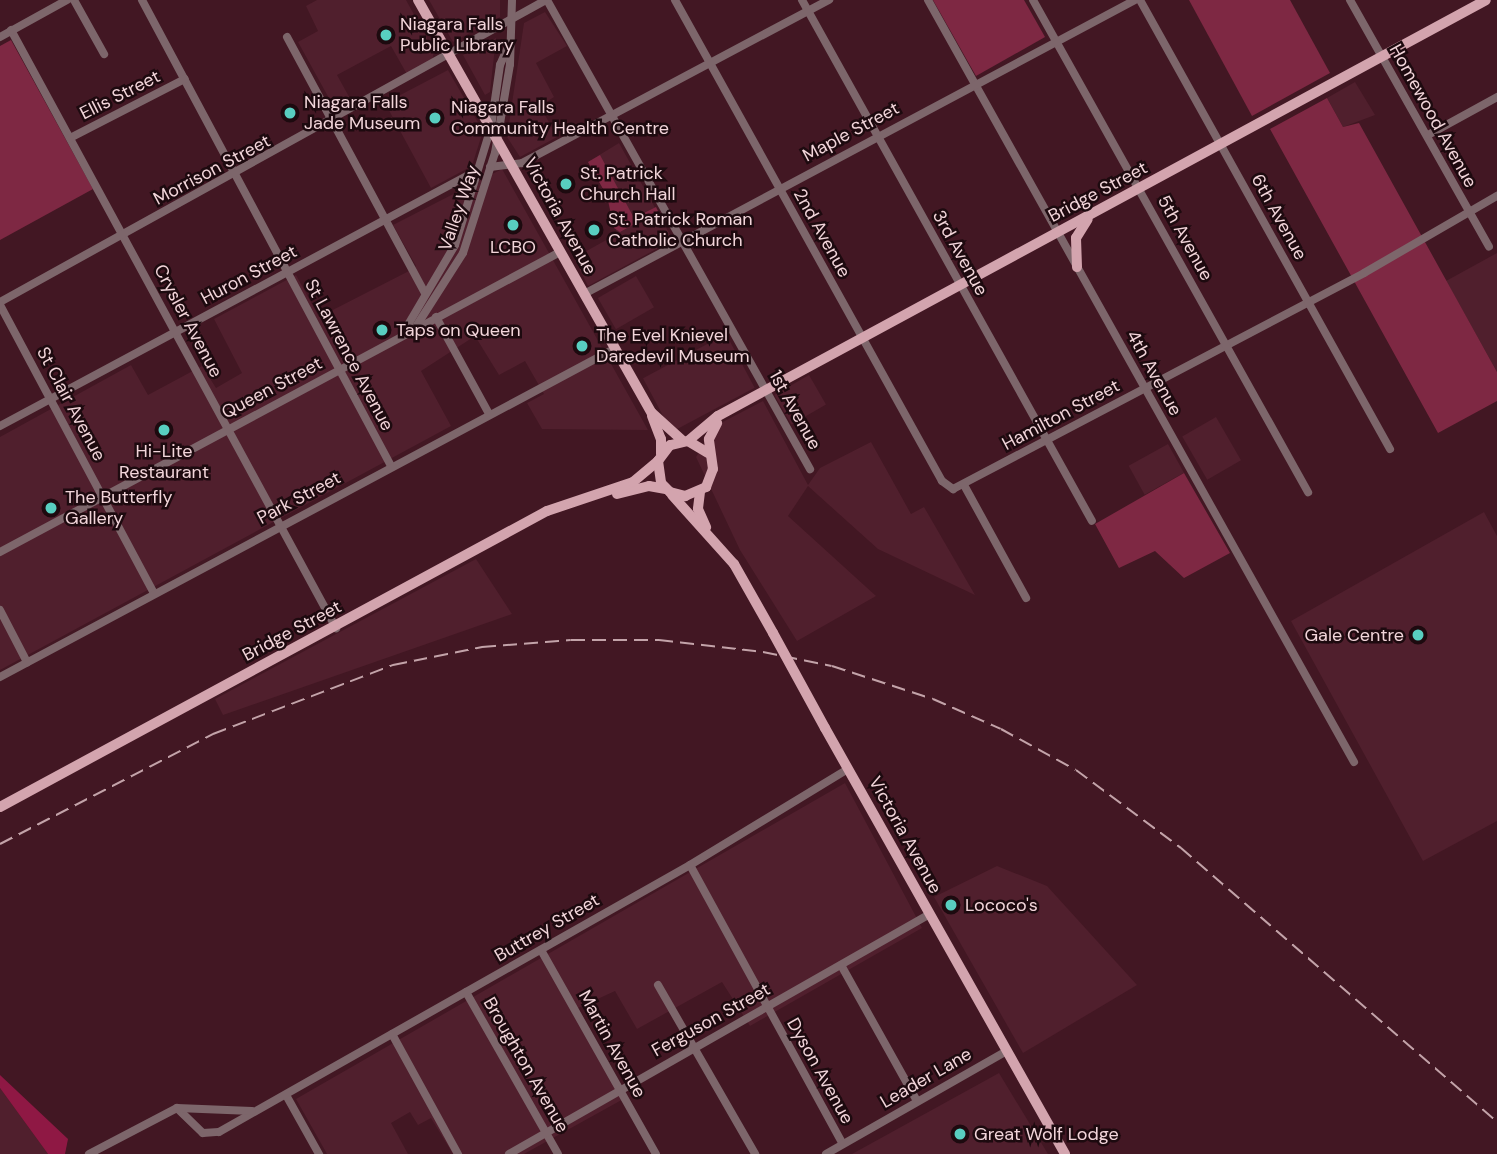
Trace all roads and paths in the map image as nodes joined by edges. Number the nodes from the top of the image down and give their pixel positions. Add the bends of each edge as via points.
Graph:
1 (67, 0) edge
2 (74, 0) edge
3 (142, 0) edge
4 (418, 0) edge
5 (512, 0) edge
6 (547, 0) edge
7 (675, 0) edge
8 (802, 0) edge
9 (829, 0) edge
10 (928, 0) edge
11 (1033, 0) edge
12 (1138, 0) edge
13 (1350, 0) edge
14 (1486, 0) edge
15 (808, 12) junction
16 (511, 20) junction
17 (12, 30) junction
18 (0, 37) edge
19 (287, 37) dead end
20 (1056, 41) junction
21 (508, 47) junction
22 (104, 54) dead end
23 (449, 56) junction
24 (1383, 57) junction
25 (711, 64) junction
26 (185, 79) junction
27 (975, 84) junction
28 (1497, 97) edge
29 (612, 116) junction
30 (332, 122) junction
31 (491, 127) junction
32 (1428, 135) junction
33 (878, 136) junction
34 (70, 138) junction
35 (498, 141) junction
36 (1221, 146) junction
37 (490, 167) junction
38 (513, 167) junction
39 (476, 171) junction
40 (235, 176) junction
41 (780, 188) junction
42 (1139, 189) junction
43 (1497, 197) edge
44 (1469, 212) junction
45 (1092, 215) junction
46 (384, 219) junction
47 (1058, 233) junction
48 (123, 235) junction
49 (682, 242) junction
50 (1489, 247) dead end
51 (560, 251) junction
52 (1077, 267) junction
53 (287, 273) junction
54 (961, 286) junction
55 (425, 293) junction
56 (584, 294) junction
57 (1307, 300) junction
58 (0, 304) edge
59 (436, 317) junction
60 (415, 328) junction
61 (176, 332) junction
62 (402, 335) junction
63 (863, 339) junction
64 (1226, 344) junction
65 (614, 349) junction
66 (340, 369) junction
67 (1144, 388) junction
68 (766, 391) junction
69 (50, 400) junction
70 (652, 413) junction
71 (489, 414) junction
72 (726, 414) junction
73 (0, 426) edge
74 (228, 430) junction
75 (1047, 440) junction
76 (686, 441) junction
77 (1390, 449) dead end
78 (708, 453) junction
79 (659, 457) junction
80 (391, 466) junction
81 (810, 469) dead end
82 (964, 485) junction
83 (668, 491) junction
84 (700, 492) junction
85 (1308, 492) dead end
86 (603, 493) junction
87 (103, 497) junction
88 (1092, 521) dead end
89 (280, 526) junction
90 (711, 536) junction
91 (0, 552) edge
92 (153, 592) junction
93 (1026, 598) dead end
94 (0, 610) edge
95 (336, 628) junction
96 (27, 662) junction
97 (0, 677) edge
98 (1354, 762) dead end
99 (848, 769) junction
100 (0, 807) edge
101 (690, 865) junction
102 (929, 914) junction
103 (541, 950) junction
104 (841, 965) junction
105 (658, 985) dead end
106 (466, 992) junction
107 (767, 1007) junction
108 (392, 1034) junction
109 (693, 1049) junction
110 (1005, 1052) junction
111 (619, 1090) junction
112 (286, 1095) junction
113 (917, 1101) junction
114 (177, 1108) junction
115 (259, 1110) junction
116 (546, 1133) junction
117 (843, 1144) junction
118 (89, 1154) edge
119 (319, 1154) edge
120 (458, 1154) edge
121 (509, 1154) edge
122 (558, 1154) edge
123 (656, 1154) edge
124 (755, 1154) edge
125 (827, 1154) edge
126 (1065, 1154) edge

1 - 17 street
2 - 22 street
3 - 26 street, St Lawrence Avenue
4 - 23 main road, Victoria Avenue
5 - 16 street, Valley Way
6 - 16 street, Morrison Street
6 - 29 street, 1st Avenue
7 - 25 street, 2nd Avenue
8 - 15 street, 3rd Avenue
9 - 15 street
10 - 27 street, 4th Avenue
11 - 20 street, 5th Avenue
12 - 20 street, Maple Street
12 - 36 street, 6th Avenue
13 - 24 street, Homewood Avenue
14 - 24 main road, Bridge Street
15 - 25 street
15 - 33 street, 3rd Avenue
16 - 21 street, Valley Way
16 - 23 street, Morrison Street
17 - 18 street
17 - 34 street, Crysler Avenue
19 - 30 street
20 - 27 street, Maple Street
20 - 42 street, 5th Avenue
21 - 31 street, Valley Way via 500,65
21 - 35 street, Valley Way
23 - 30 street, Morrison Street
23 - 31 main road, Victoria Avenue
24 - 32 street, Homewood Avenue
24 - 36 main road, Bridge Street
25 - 29 street
25 - 41 street, 2nd Avenue
26 - 34 street, Ellis Street
26 - 40 street, St Lawrence Avenue
27 - 33 street, Maple Street
27 - 47 street, 4th Avenue
28 - 32 street
29 - 38 street
29 - 49 street, 1st Avenue
30 - 40 street, Morrison Street
30 - 46 street
31 - 35 main road, Victoria Avenue
31 - 39 street, Valley Way
32 - 44 street, Homewood Avenue
33 - 41 street, Maple Street
33 - 54 street, 3rd Avenue
34 - 48 street, Crysler Avenue
35 - 37 street, Valley Way
35 - 38 main road, Victoria Avenue
36 - 42 main road, Bridge Street
36 - 57 street, 6th Avenue
37 - 38 street
37 - 60 street, Valley Way via 463,253
38 - 51 main road, Victoria Avenue
39 - 46 street, Huron Street
39 - 55 street, Valley Way via 455,246
40 - 48 street, Morrison Street
40 - 53 street, St Lawrence Avenue
41 - 49 street, Maple Street
41 - 63 street, 2nd Avenue
42 - 45 main road, Bridge Street
42 - 64 street, 5th Avenue
43 - 44 street
44 - 50 street, Homewood Avenue
44 - 57 street, Hamilton Street via 1364,274
45 - 47 main road, Bridge Street
45 - 52 main road via 1076,238
46 - 53 street, Huron Street
46 - 55 street
47 - 52 street, 4th Avenue
47 - 54 main road, Bridge Street
48 - 58 street, Morrison Street
48 - 61 street, Crysler Avenue
49 - 56 street, Maple Street
49 - 68 street, 1st Avenue
51 - 56 main road, Victoria Avenue
51 - 59 street, Queen Street
52 - 67 street, 4th Avenue
53 - 61 street, Huron Street
53 - 66 street, St Lawrence Avenue
54 - 63 main road, Bridge Street
54 - 75 street, 3rd Avenue
55 - 62 street, Valley Way
56 - 65 main road, Victoria Avenue
57 - 64 street, Hamilton Street
57 - 77 street, 6th Avenue
58 - 69 street, St Clair Avenue
59 - 60 street, Queen Street
59 - 71 street
60 - 62 street, Queen Street
61 - 69 street, Huron Street
61 - 74 street, Crysler Avenue
62 - 66 street, Queen Street
63 - 68 main road, Bridge Street
63 - 82 street, 2nd Avenue via 942,481 953,489
64 - 67 street, Hamilton Street
64 - 85 street, 5th Avenue
65 - 70 main road, Victoria Avenue
65 - 71 street, Park Street
66 - 74 street, Queen Street
66 - 80 street, St Lawrence Avenue
67 - 75 street, Hamilton Street
67 - 98 street, 4th Avenue
68 - 72 main road, Bridge Street
68 - 81 street, 1st Avenue
69 - 73 street, Huron Street
69 - 87 street, St Clair Avenue
70 - 76 main road, Victoria Avenue
70 - 79 main road, Victoria Avenue
71 - 80 street, Park Street
72 - 76 main road, Bridge Street
72 - 78 main road, Bridge Street via 710,432
74 - 87 street, Queen Street
74 - 89 street, Crysler Avenue
75 - 82 street, Hamilton Street
75 - 88 street, 3rd Avenue
76 - 78 main road
76 - 79 main road
78 - 84 main road via 713,469
79 - 83 main road via 658,476
79 - 86 main road, Bridge Street via 640,479
80 - 89 street, Park Street
82 - 93 street
83 - 84 main road via 685,496
83 - 86 main road, Bridge Street via 649,486
83 - 90 main road, Victoria Avenue
84 - 90 main road, Victoria Avenue via 698,509
86 - 95 main road, Bridge Street via 547,511
87 - 91 street, Queen Street
87 - 92 street, St Clair Avenue
89 - 92 street, Park Street
89 - 95 street, Crysler Avenue
90 - 99 main road, Victoria Avenue, bridge via 734,564
92 - 96 street, Park Street
94 - 96 street
95 - 100 main road, Bridge Street
96 - 97 street, Park Street
99 - 101 street, Buttrey Street
99 - 102 main road, Victoria Avenue
101 - 103 street, Buttrey Street
101 - 107 street, Dyson Avenue
102 - 104 street, Ferguson Street
102 - 110 main road, Victoria Avenue
103 - 106 street, Buttrey Street
103 - 111 street, Martin Avenue
104 - 107 street, Ferguson Street
104 - 113 street
105 - 109 street
106 - 108 street, Buttrey Street
106 - 116 street, Broughton Avenue
107 - 109 street, Ferguson Street
107 - 117 street, Dyson Avenue
108 - 112 street, Buttrey Street
108 - 120 street
109 - 111 street, Ferguson Street
109 - 124 street
110 - 113 street, Leader Lane
110 - 126 main road, Victoria Avenue
111 - 116 street, Ferguson Street
111 - 123 street, Martin Avenue
112 - 115 street, Buttrey Street
112 - 119 street
113 - 117 street, Leader Lane
114 - 115 street
114 - 115 street, Buttrey Street via 209,1134
114 - 118 street
116 - 121 street, Ferguson Street
116 - 122 street, Broughton Avenue
117 - 125 street, Leader Lane

